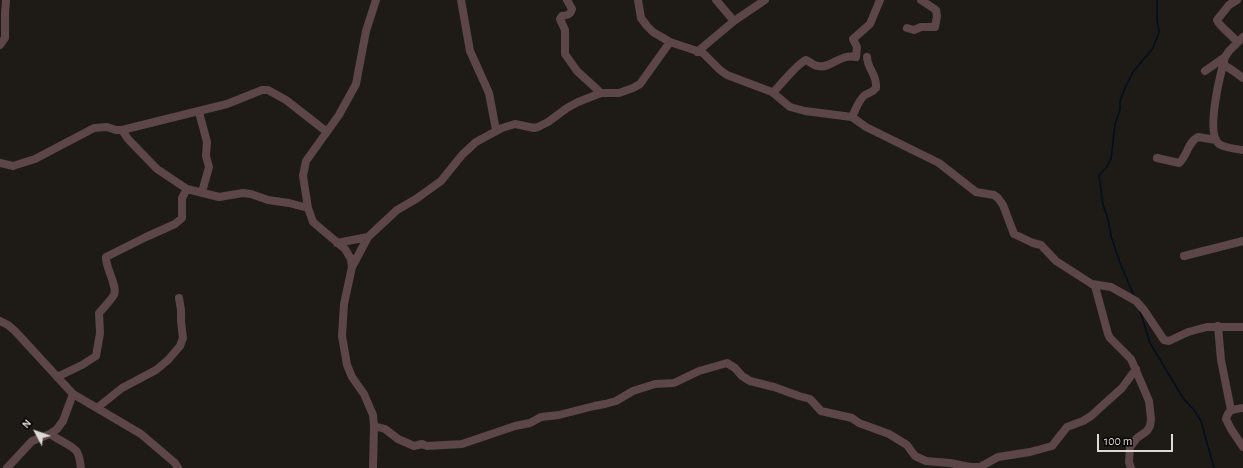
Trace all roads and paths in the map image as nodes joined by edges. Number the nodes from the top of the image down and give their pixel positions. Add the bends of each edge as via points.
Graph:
1 (6, 0) edge
2 (376, 0) edge
3 (461, 0) edge
4 (567, 0) edge
5 (638, 0) edge
6 (716, 0) edge
7 (764, 0) edge
8 (880, 0) edge
9 (920, 0) edge
10 (1237, 0) edge
11 (734, 21) junction
12 (908, 28) dead end
13 (1240, 40) edge
14 (670, 42) junction
15 (0, 45) edge
16 (697, 52) junction
17 (867, 57) dead end
18 (1225, 57) junction
19 (1224, 65) junction
20 (1205, 71) dead end
21 (1243, 78) edge
22 (601, 93) junction
23 (773, 93) junction
24 (200, 111) junction
25 (852, 117) junction
26 (122, 130) junction
27 (496, 130) junction
28 (327, 132) junction
29 (1216, 140) junction
30 (1243, 150) edge
31 (1157, 158) dead end
32 (0, 163) edge
33 (187, 189) junction
34 (202, 192) junction
35 (308, 208) junction
36 (368, 237) junction
37 (1243, 241) edge
38 (338, 243) junction
39 (1184, 256) dead end
40 (352, 267) junction
41 (1092, 284) junction
42 (179, 298) dead end
43 (0, 321) edge
44 (1218, 326) junction
45 (1243, 327) edge
46 (1136, 369) junction
47 (57, 377) junction
48 (73, 394) junction
49 (97, 408) junction
50 (1243, 408) edge
51 (1231, 410) junction
52 (374, 426) junction
53 (50, 434) junction
54 (1243, 447) edge
55 (7, 468) edge
56 (82, 468) edge
57 (178, 468) edge
58 (373, 468) edge
59 (1131, 468) edge

1 - 15 street via 5,38
2 - 28 street via 366,30 356,84
3 - 27 street via 470,51 489,93
4 - 22 street via 572,9 571,13 560,19 565,30 565,54 577,71
5 - 14 street via 646,26
6 - 11 street
7 - 11 street
8 - 23 street via 870,24 853,39 857,47 856,57 841,58 824,66 803,61
9 - 12 street via 936,10 935,27 920,27 914,30
10 - 13 street via 1217,20 1218,24
11 - 16 street
13 - 18 street
14 - 16 street
14 - 22 street via 640,84 618,93
16 - 23 street via 703,53 728,75
17 - 25 street via 877,79 876,88 861,99
18 - 19 street
18 - 20 street
19 - 21 street
19 - 29 street via 1212,125
22 - 27 street via 578,102 538,127 515,124
23 - 25 street via 790,107
24 - 26 street
24 - 28 street via 268,90 291,103
24 - 34 street via 207,142 206,156 209,168
25 - 41 street via 866,127 939,163 976,192 994,195 1003,205 1014,234 1041,245 1056,261
26 - 32 street via 94,128 35,159 14,166
26 - 33 street via 157,169
27 - 36 street via 476,142 441,181 397,210
28 - 35 street via 306,161 303,176
29 - 30 street via 1219,144
29 - 31 street via 1198,137 1192,140 1179,162
33 - 34 street
33 - 47 street via 182,198 182,218 175,224 106,257 114,283 114,296 99,313 100,333 96,356
34 - 35 street via 219,197 251,194
35 - 38 street via 313,222
36 - 38 street
36 - 40 street
37 - 39 street
38 - 40 street via 349,255
40 - 52 street via 344,304 342,336 347,365 368,400
41 - 44 street via 1111,287 1136,301 1164,340 1169,341 1197,330
41 - 46 street via 1097,291 1110,338 1132,359
42 - 49 street via 183,338 180,346 156,370 122,388
43 - 47 street via 15,331
44 - 45 street
44 - 51 street via 1221,360
46 - 52 street via 1122,388 1091,416 1068,427 1052,446 998,457 980,466 970,467 926,462 915,456 907,445 889,434 852,418 821,411 810,399 750,381 726,363 699,371 674,383 655,384 634,391 616,401 541,417 530,423 462,444 414,446 398,439 385,429
46 - 59 street via 1149,401 1151,419 1147,431 1130,447
47 - 48 street
48 - 49 street
48 - 53 street via 63,421
49 - 57 street via 140,434
50 - 51 street
51 - 54 street via 1226,419
52 - 58 street
53 - 55 street via 32,441
53 - 56 street via 78,453

